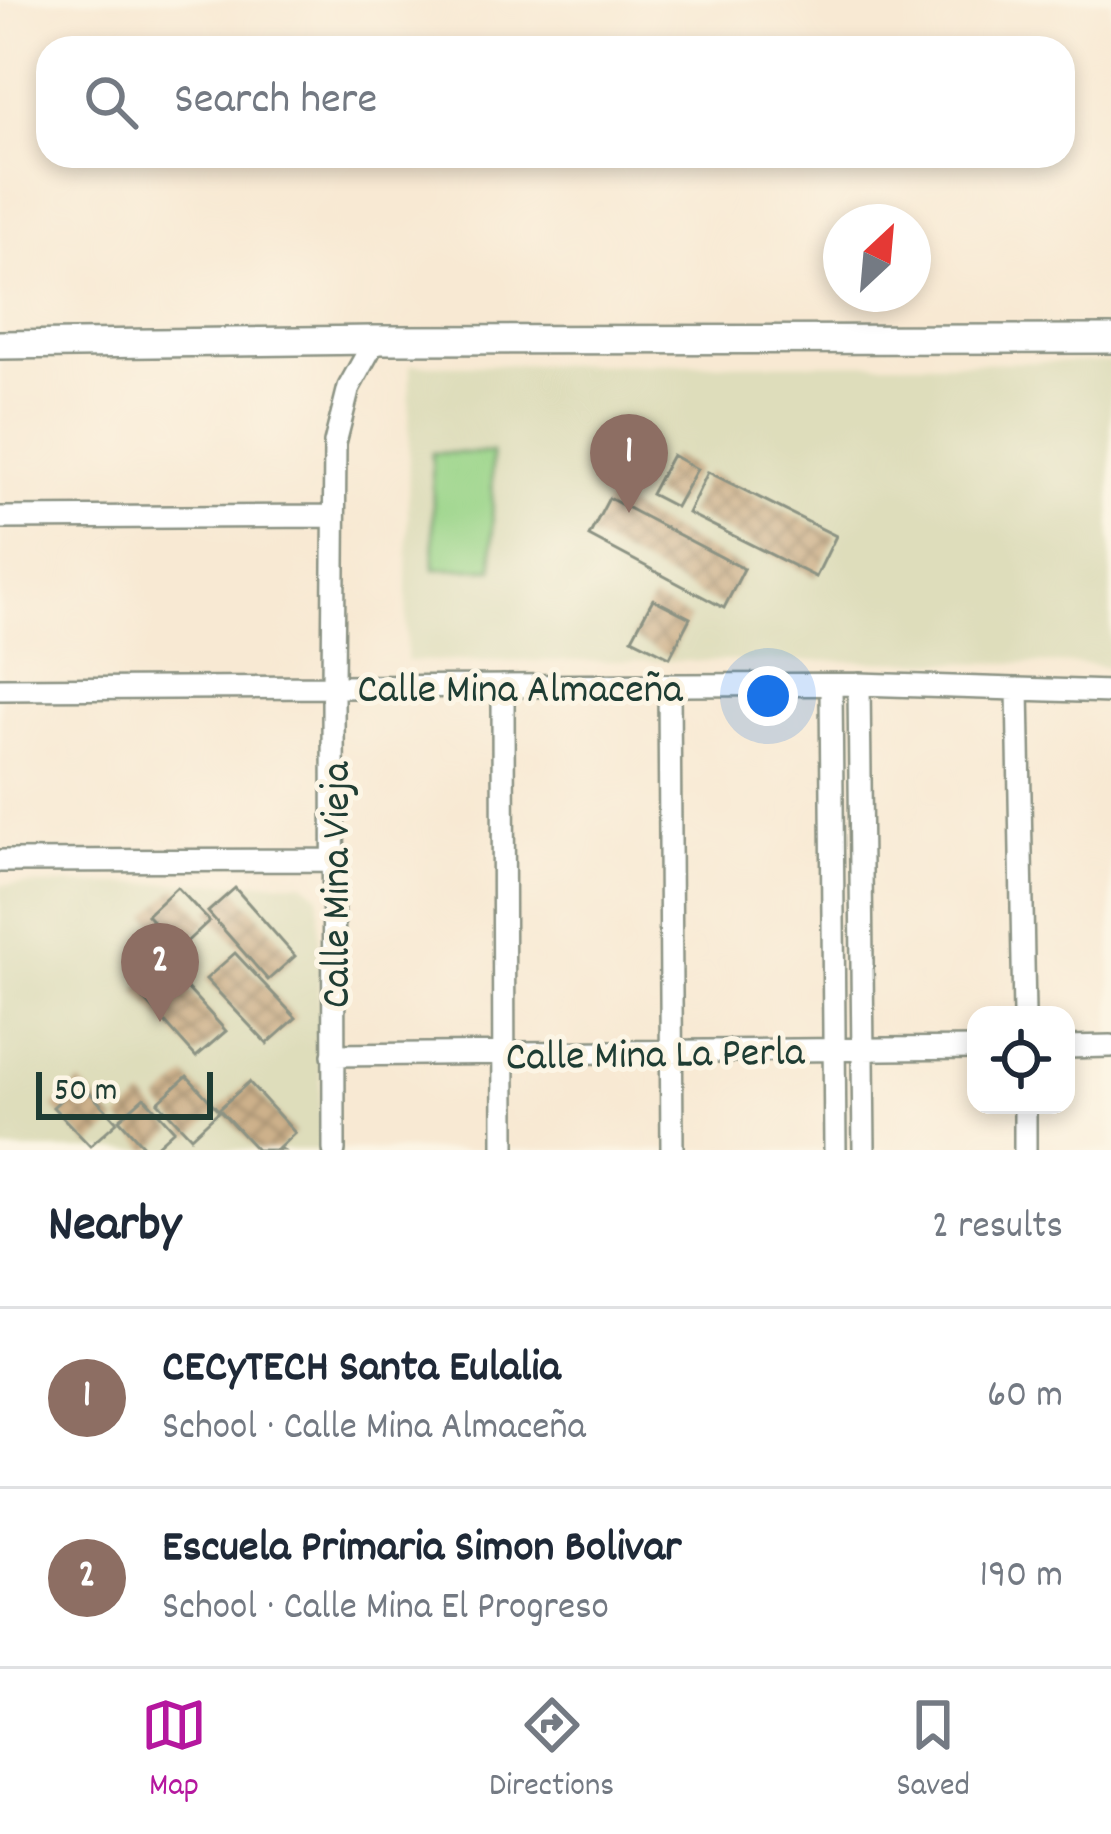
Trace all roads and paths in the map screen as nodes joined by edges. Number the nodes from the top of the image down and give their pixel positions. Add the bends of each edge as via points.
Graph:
1 (1111, 339) edge
2 (375, 340) junction
3 (0, 345) edge
4 (334, 516) junction
5 (0, 518) edge
6 (859, 684) junction
7 (670, 685) junction
8 (831, 685) junction
9 (503, 686) junction
10 (332, 687) junction
11 (0, 689) edge
12 (1018, 689) junction
13 (1111, 692) edge
14 (333, 860) junction
15 (0, 861) edge
16 (1024, 1006) edge
17 (1111, 1046) edge
18 (862, 1047) junction
19 (1075, 1047) edge
20 (832, 1048) junction
21 (967, 1048) edge
22 (671, 1051) junction
23 (502, 1054) junction
24 (333, 1055) junction
25 (1025, 1114) edge
26 (334, 1150) edge
27 (504, 1150) edge
28 (672, 1150) edge
29 (835, 1150) edge
30 (864, 1150) edge
31 (1025, 1150) edge

1 - 2 street
2 - 3 street
2 - 4 street, Calle Mina Vieja via 341,412
4 - 5 street
4 - 10 street, Calle Mina Vieja
6 - 8 street, Calle Mina Almaceña
6 - 12 street, Calle Mina Almaceña
6 - 18 street
7 - 8 street, Calle Mina Almaceña
7 - 9 street, Calle Mina Almaceña
7 - 22 street
8 - 20 street
9 - 10 street, Calle Mina Almaceña
9 - 23 street
10 - 11 street, Calle Mina Almaceña
10 - 14 street, Calle Mina Vieja
12 - 13 street, Calle Mina Almaceña
12 - 16 street
14 - 15 street
14 - 24 street, Calle Mina Vieja
17 - 19 street
18 - 20 street, Calle Mina La Perla
18 - 21 street, Calle Mina La Perla
18 - 30 street
20 - 22 street, Calle Mina La Perla
20 - 29 street
22 - 23 street, Calle Mina La Perla
22 - 28 street
23 - 24 street, Calle Mina La Perla
23 - 27 street
24 - 26 street, Calle Mina Vieja
25 - 31 street

